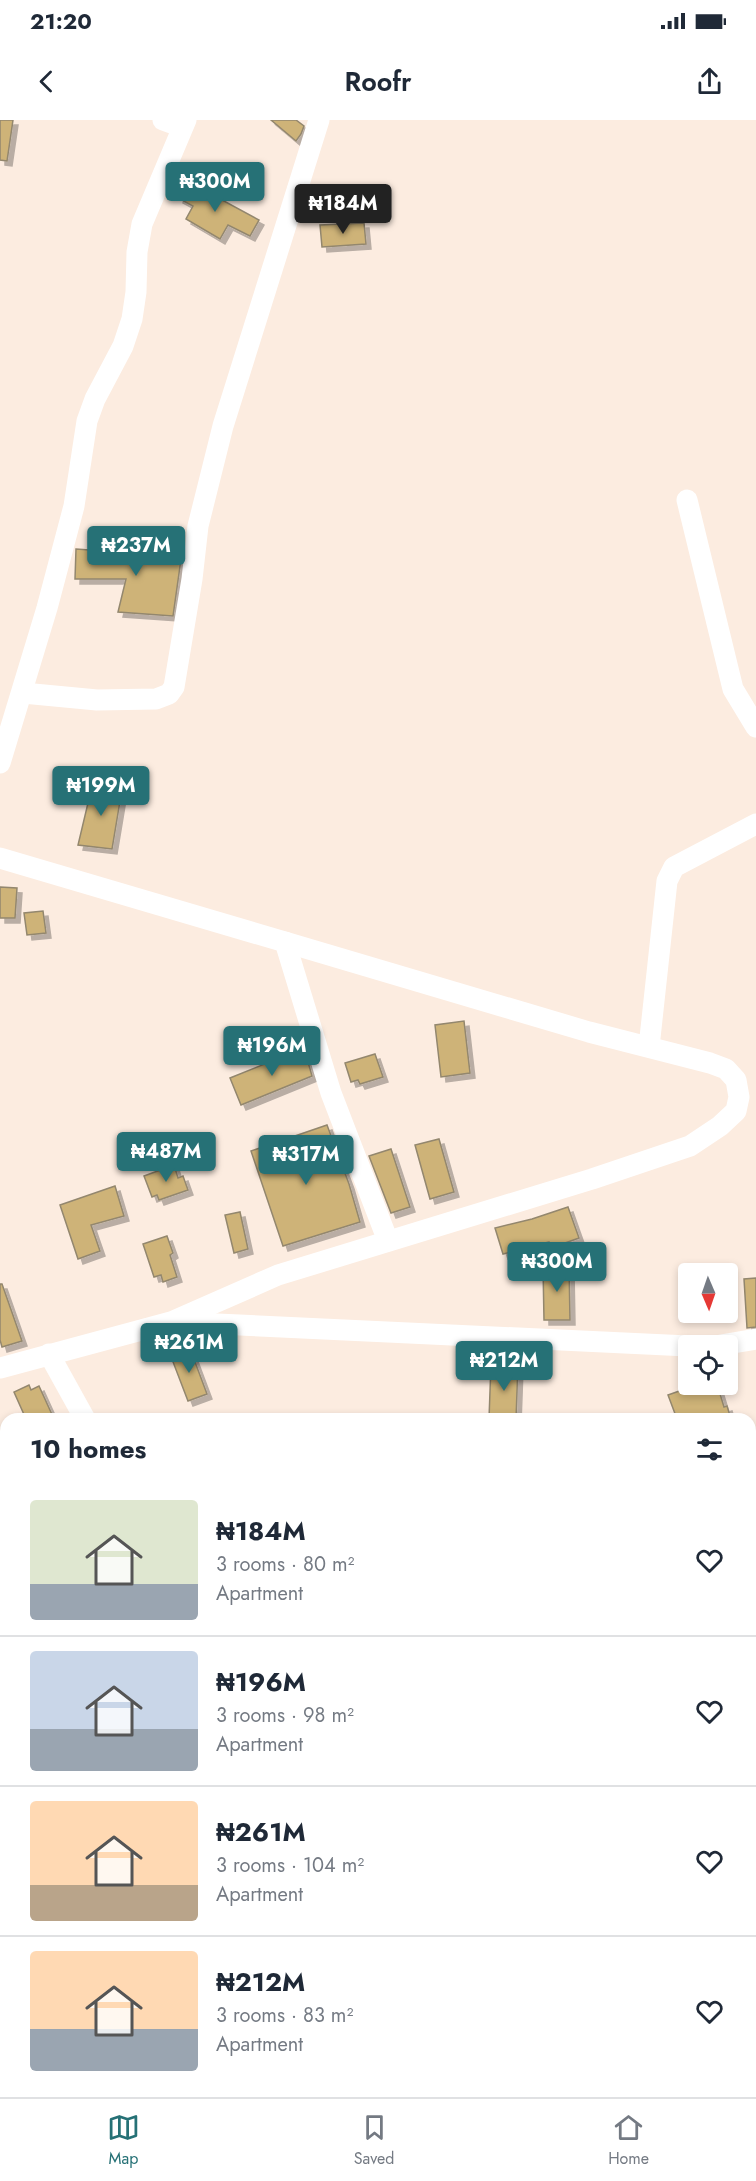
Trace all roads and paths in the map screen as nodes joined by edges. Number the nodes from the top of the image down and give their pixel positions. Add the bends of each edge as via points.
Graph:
1 (320, 120) edge
2 (177, 122) edge
3 (687, 500) dead end
4 (23, 693) junction
5 (756, 727) edge
6 (0, 763) edge
7 (756, 824) edge
8 (0, 858) edge
9 (285, 942) junction
10 (649, 1047) junction
11 (388, 1241) junction
12 (171, 1322) junction
13 (756, 1339) edge
14 (738, 1342) edge
15 (678, 1346) edge
16 (50, 1354) junction
17 (0, 1368) edge
18 (82, 1413) edge

1 - 4 street via 223,426 198,526 174,687 169,694 156,699 97,700
2 - 4 street via 142,224 132,319 87,421 74,506
3 - 5 street via 733,689
4 - 6 street
7 - 10 street via 674,867 667,881
8 - 9 street
9 - 10 street
9 - 11 street via 331,1093
10 - 11 street via 726,1069 736,1080 736,1111 690,1146
11 - 12 street via 278,1275
12 - 15 street
12 - 16 street
13 - 14 street
16 - 17 street
16 - 18 street

